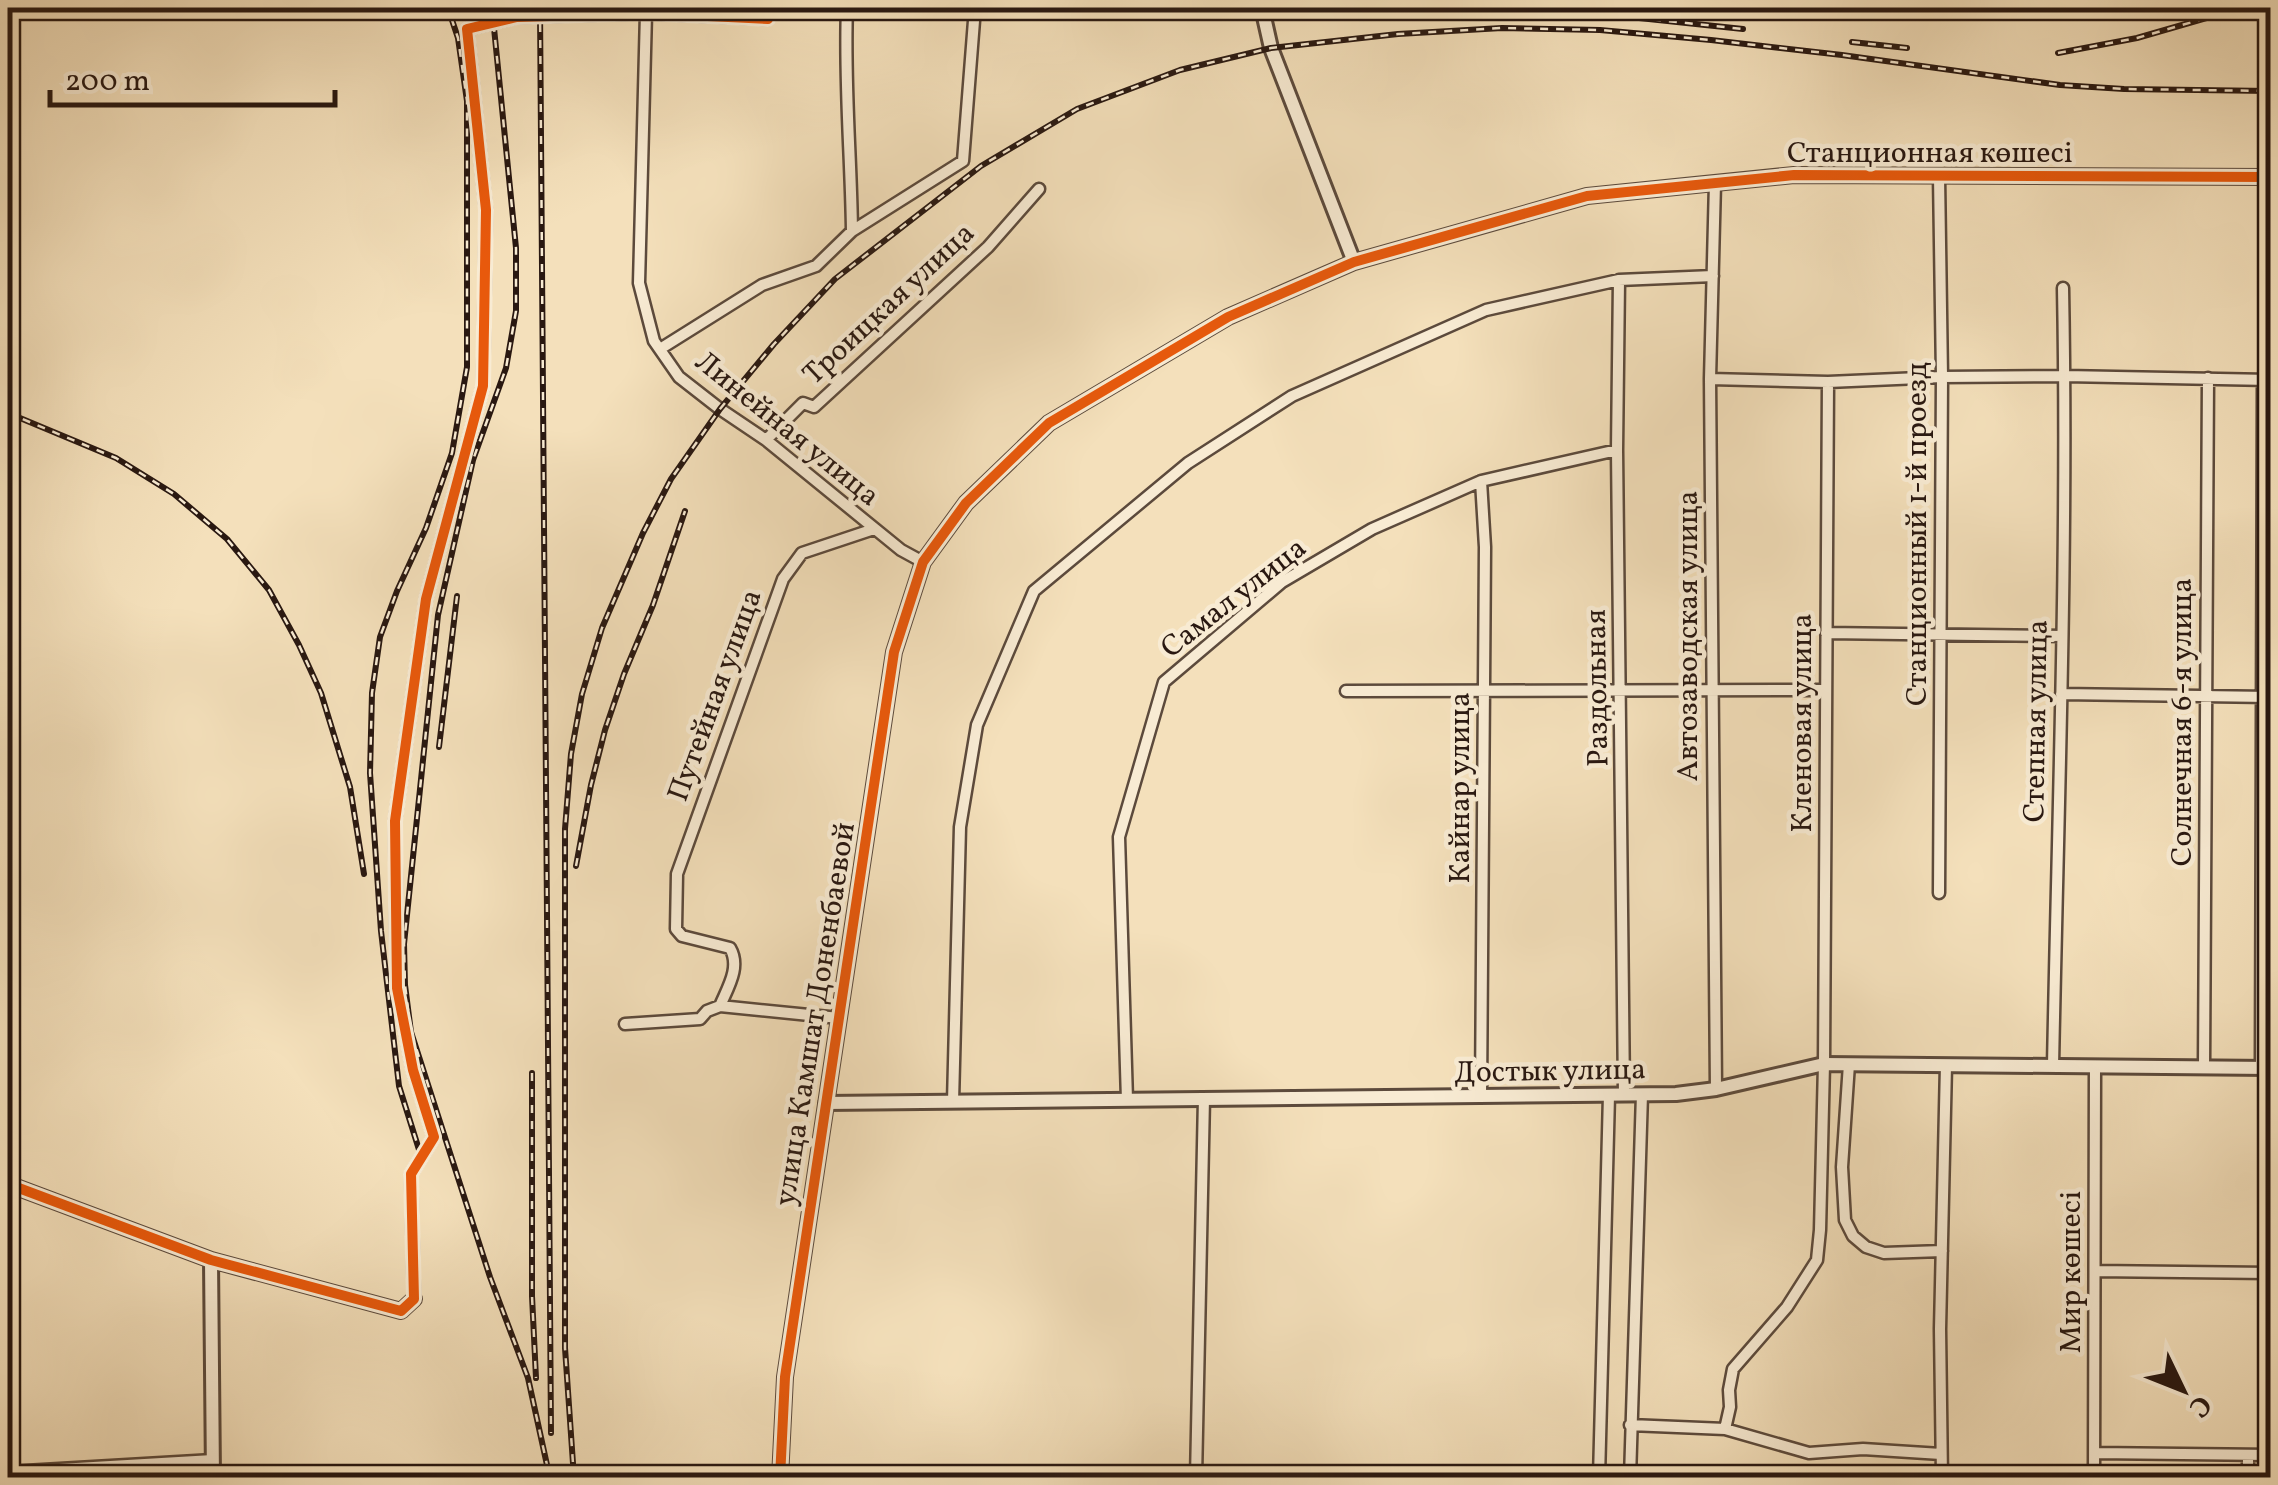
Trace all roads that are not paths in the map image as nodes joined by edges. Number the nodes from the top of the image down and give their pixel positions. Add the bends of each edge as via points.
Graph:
1 (847, 8) edge
2 (975, 8) edge
3 (1262, 8) edge
4 (646, 13) junction
5 (768, 19) dead end
6 (1939, 176) junction
7 (2270, 177) edge
8 (1715, 183) junction
9 (1039, 189) dead end
10 (852, 231) junction
11 (1354, 262) junction
12 (1713, 276) junction
13 (1619, 280) junction
14 (2064, 288) dead end
15 (660, 349) junction
16 (2065, 376) junction
17 (1942, 377) junction
18 (2208, 378) junction
19 (1710, 379) junction
20 (2267, 380) edge
21 (1828, 382) junction
22 (766, 440) junction
23 (1617, 450) junction
24 (1481, 481) junction
25 (874, 529) junction
26 (924, 562) junction
27 (1826, 634) junction
28 (1940, 635) junction
29 (2062, 636) junction
30 (1621, 690) junction
31 (1712, 690) junction
32 (1826, 690) junction
33 (1346, 691) dead end
34 (1484, 691) junction
35 (2061, 694) junction
36 (2206, 696) junction
37 (2266, 697) edge
38 (1939, 892) dead end
39 (720, 1006) junction
40 (839, 1018) junction
41 (625, 1024) dead end
42 (1824, 1064) junction
43 (1849, 1064) junction
44 (1946, 1065) junction
45 (2053, 1066) junction
46 (2094, 1066) junction
47 (2204, 1067) junction
48 (2266, 1068) edge
49 (1716, 1089) junction
50 (1617, 1094) junction
51 (1642, 1094) junction
52 (1481, 1096) junction
53 (1204, 1098) junction
54 (1128, 1100) junction
55 (953, 1102) junction
56 (826, 1103) junction
57 (8, 1184) edge
58 (1942, 1251) junction
59 (210, 1260) junction
60 (2094, 1272) junction
61 (2270, 1273) edge
62 (414, 1300) joint
63 (1630, 1425) junction
64 (1725, 1429) junction
65 (2095, 1453) junction
66 (1941, 1454) junction
67 (2248, 1455) junction
68 (2270, 1455) edge
69 (212, 1460) junction
70 (8, 1472) edge
71 (213, 1478) edge
72 (780, 1478) edge
73 (1196, 1478) edge
74 (1599, 1478) edge
75 (1630, 1478) edge
76 (1942, 1478) edge
77 (2094, 1478) edge
78 (2248, 1478) edge

1 - 10 street
2 - 10 street via 962,161
3 - 11 street via 1271,48
4 - 5 street
4 - 15 street, Линейная улица via 639,283
4 - 62 street via 517,17 467,28 486,210 484,386 426,600 395,821 398,988 434,1137 410,1174
6 - 7 street, Станционная көшесі
6 - 8 street, Станционная көшесі
6 - 17 street, Станционный 1-й проезд
8 - 11 street, Станционная көшесі via 1587,196
8 - 12 street, Автозаводская улица
9 - 22 street, Троицкая улица via 988,247 814,407 804,403
10 - 15 street via 816,266 762,285
11 - 26 street, Станционная көшесі via 1228,316 1049,423 966,504
12 - 13 street
12 - 19 street, Автозаводская улица
13 - 23 street, Раздольная
13 - 55 street via 1486,310 1292,396 1188,463 1034,590 977,725 960,827
14 - 16 street, Степная улица
15 - 22 street, Линейная улица via 679,377
16 - 17 street
16 - 18 street
16 - 29 street, Степная улица
17 - 21 street
17 - 28 street, Станционный 1-й проезд
18 - 20 street
18 - 36 street, Солнечная 6-я улица
19 - 21 street
19 - 31 street, Автозаводская улица
20 - 37 street
21 - 27 street, Кленовая улица
22 - 25 street, Линейная улица
23 - 24 street, Самал улица
23 - 30 street, Раздольная
24 - 34 street, Кайнар улица
24 - 54 street, Самал улица via 1372,529 1282,582 1164,682 1118,836
25 - 26 street, Линейная улица
25 - 39 street, Путейная улица via 802,553 783,579 677,874 676,929 734,954 736,968
26 - 40 street, улица Камшат Доненбаевой via 894,652
27 - 28 street
27 - 32 street, Кленовая улица
28 - 29 street
28 - 38 street, Станционный 1-й проезд
29 - 35 street, Степная улица
30 - 31 street
30 - 34 street
30 - 50 street, Раздольная
31 - 32 street
31 - 49 street, Автозаводская улица
32 - 42 street, Кленовая улица
33 - 34 street
34 - 52 street, Кайнар улица
35 - 36 street
35 - 45 street, Степная улица
36 - 37 street
36 - 47 street, Солнечная 6-я улица
37 - 48 street
39 - 40 street
39 - 41 street via 700,1019
40 - 56 street, улица Камшат Доненбаевой
42 - 43 street, Достык улица
42 - 49 street, Достык улица
42 - 64 street, Кленовая улица via 1817,1260 1787,1307 1733,1368
43 - 44 street, Достык улица
43 - 58 street via 1845,1220 1866,1247 1884,1253
44 - 45 street, Достык улица
44 - 58 street
45 - 46 street, Достык улица
46 - 47 street, Достык улица
46 - 60 street, Мир көшесі
47 - 48 street, Достык улица
49 - 51 street, Достык улица
50 - 51 street, Достык улица
50 - 52 street, Достык улица
50 - 74 street, Раздольная
51 - 63 street
52 - 53 street, Достык улица
53 - 54 street, Достык улица
53 - 73 street
54 - 55 street, Достык улица
55 - 56 street, Достык улица
56 - 72 street, улица Камшат Доненбаевой via 785,1377
57 - 59 street
58 - 66 street
59 - 62 street via 401,1312
59 - 69 street
60 - 61 street
60 - 65 street, Мир көшесі
63 - 64 street
63 - 75 street
64 - 66 street via 1809,1453
65 - 67 street
65 - 77 street, Мир көшесі
66 - 76 street
67 - 68 street
67 - 78 street
69 - 70 street
69 - 71 street

